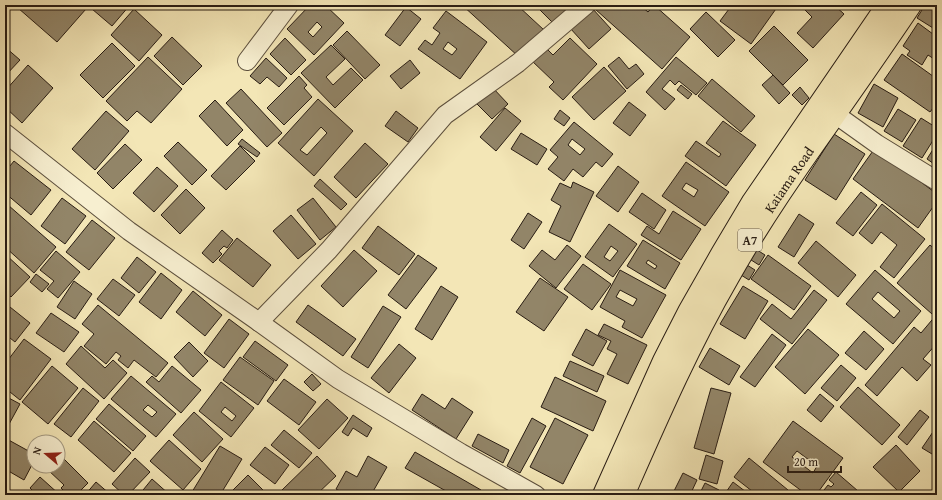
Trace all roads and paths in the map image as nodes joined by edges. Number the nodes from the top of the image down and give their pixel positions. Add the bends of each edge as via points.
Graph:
1 (289, 5) edge
2 (586, 5) edge
3 (888, 5) edge
4 (910, 5) edge
5 (247, 61) dead end
6 (835, 114) junction
7 (5, 133) edge
8 (937, 180) edge
9 (259, 322) junction
10 (536, 495) edge
11 (604, 495) edge
12 (623, 495) edge

1 - 5 street
2 - 9 street via 518,63 446,114 329,250
3 - 11 highway, Kaiama Road / A7 via 757,196 722,254 664,361
4 - 6 highway, Kaiama Road / A7
6 - 8 street via 877,144
6 - 12 highway, Kaiama Road / A7 via 762,220 728,275 673,380
7 - 9 street via 129,231
9 - 10 street via 338,379

